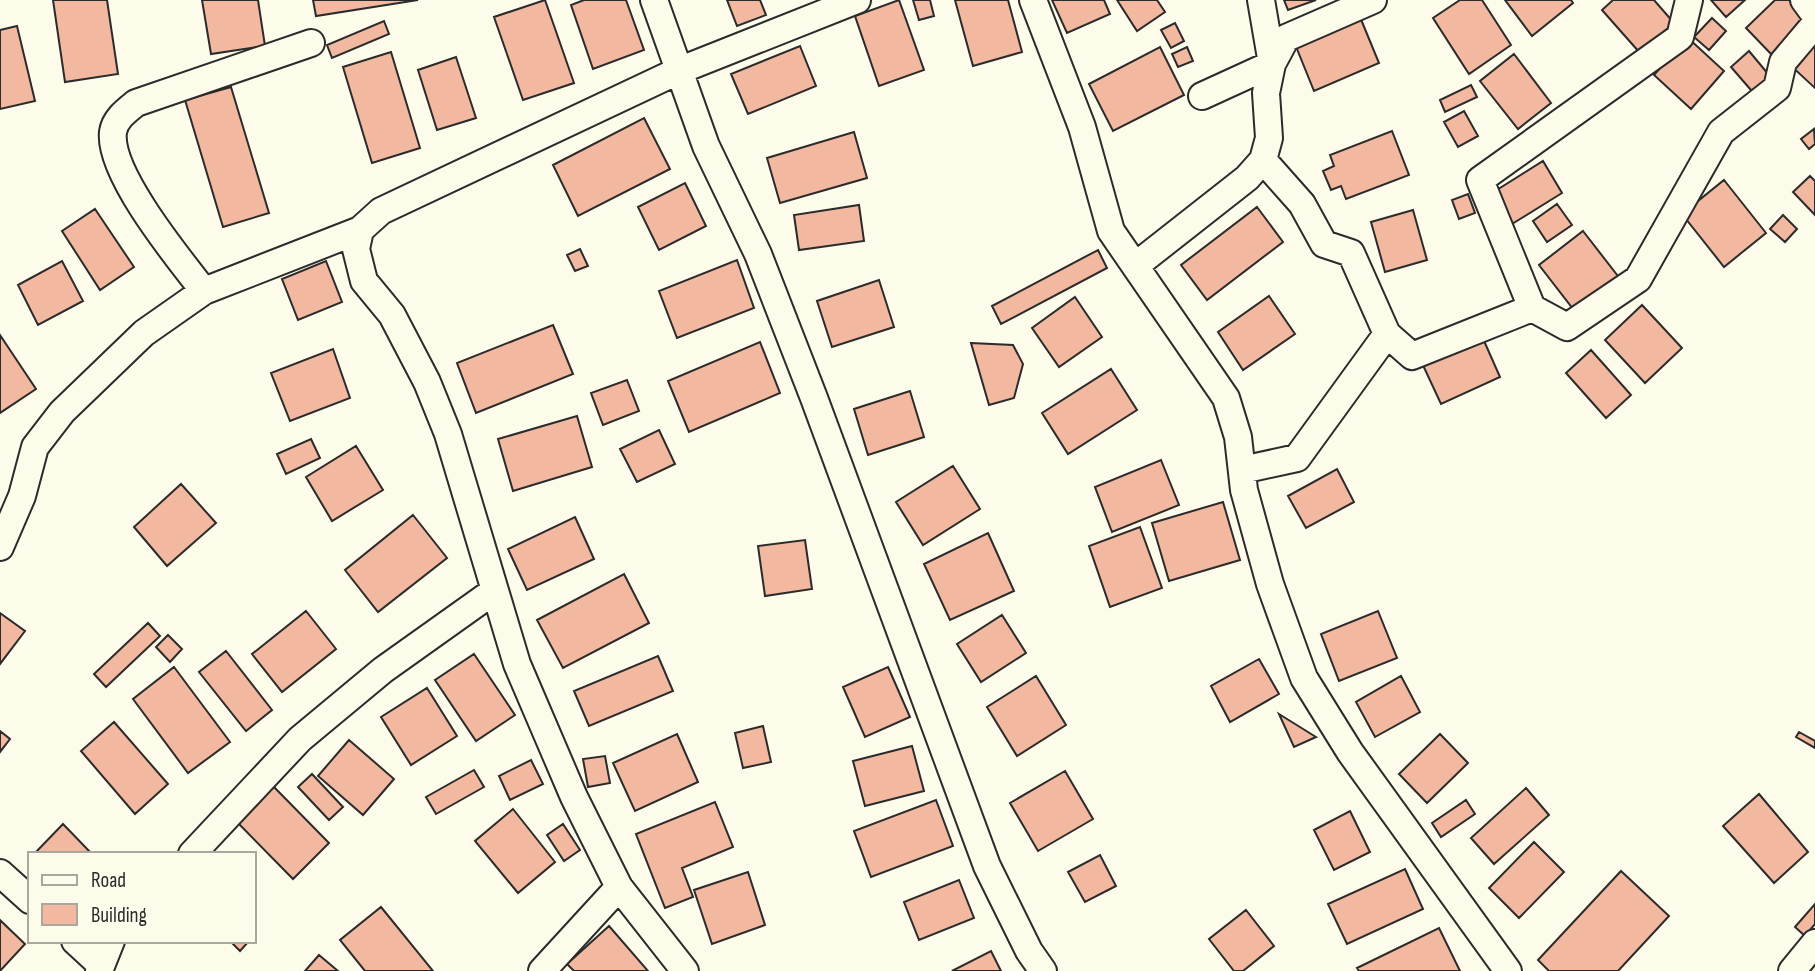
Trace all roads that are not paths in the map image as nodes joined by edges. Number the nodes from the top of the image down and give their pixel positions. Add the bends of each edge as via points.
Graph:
1 (654, 0) edge
2 (857, 0) edge
3 (1033, 0) edge
4 (1261, 0) edge
5 (1373, 0) edge
6 (1689, 0) edge
7 (1804, 0) edge
8 (1815, 15) edge
9 (1815, 24) edge
10 (311, 43) dead end
11 (1272, 64) junction
12 (678, 71) junction
13 (1202, 96) dead end
14 (1263, 160) junction
15 (360, 230) junction
16 (1135, 266) junction
17 (204, 291) junction
18 (1532, 308) junction
19 (1387, 334) junction
20 (1242, 470) junction
21 (0, 547) edge
22 (494, 591) junction
23 (194, 852) edge
24 (0, 873) edge
25 (619, 887) junction
26 (28, 898) edge
27 (78, 943) edge
28 (1815, 943) edge
29 (104, 959) edge
30 (542, 971) edge
31 (685, 971) edge
32 (1043, 971) edge
33 (1508, 971) edge
34 (1792, 971) edge

1 - 12 street
2 - 12 street
3 - 16 street via 1082,127 1111,231
4 - 11 street
5 - 11 street via 1286,37
6 - 18 street via 1680,37 1480,180
7 - 8 street
9 - 18 street via 1783,62 1777,88 1721,132 1638,279 1567,327
10 - 17 street via 136,103 121,115 113,130 118,162 143,207
11 - 13 street
11 - 14 street via 1266,93 1269,138
12 - 15 street via 382,211
12 - 32 street via 805,374 987,866
14 - 16 street via 1247,178
14 - 19 street via 1302,204 1324,244 1351,253
15 - 17 street
15 - 22 street via 356,249 364,281 392,315 427,382 448,434
16 - 20 street via 1226,398
17 - 21 street via 144,333 62,412 35,447 22,496
18 - 19 street via 1412,356
19 - 20 street via 1297,458
20 - 33 street via 1270,584 1304,678 1357,763
22 - 23 street via 383,670 300,739
22 - 25 street via 517,664
24 - 26 street
25 - 30 street
25 - 31 street
27 - 29 street
28 - 34 street

